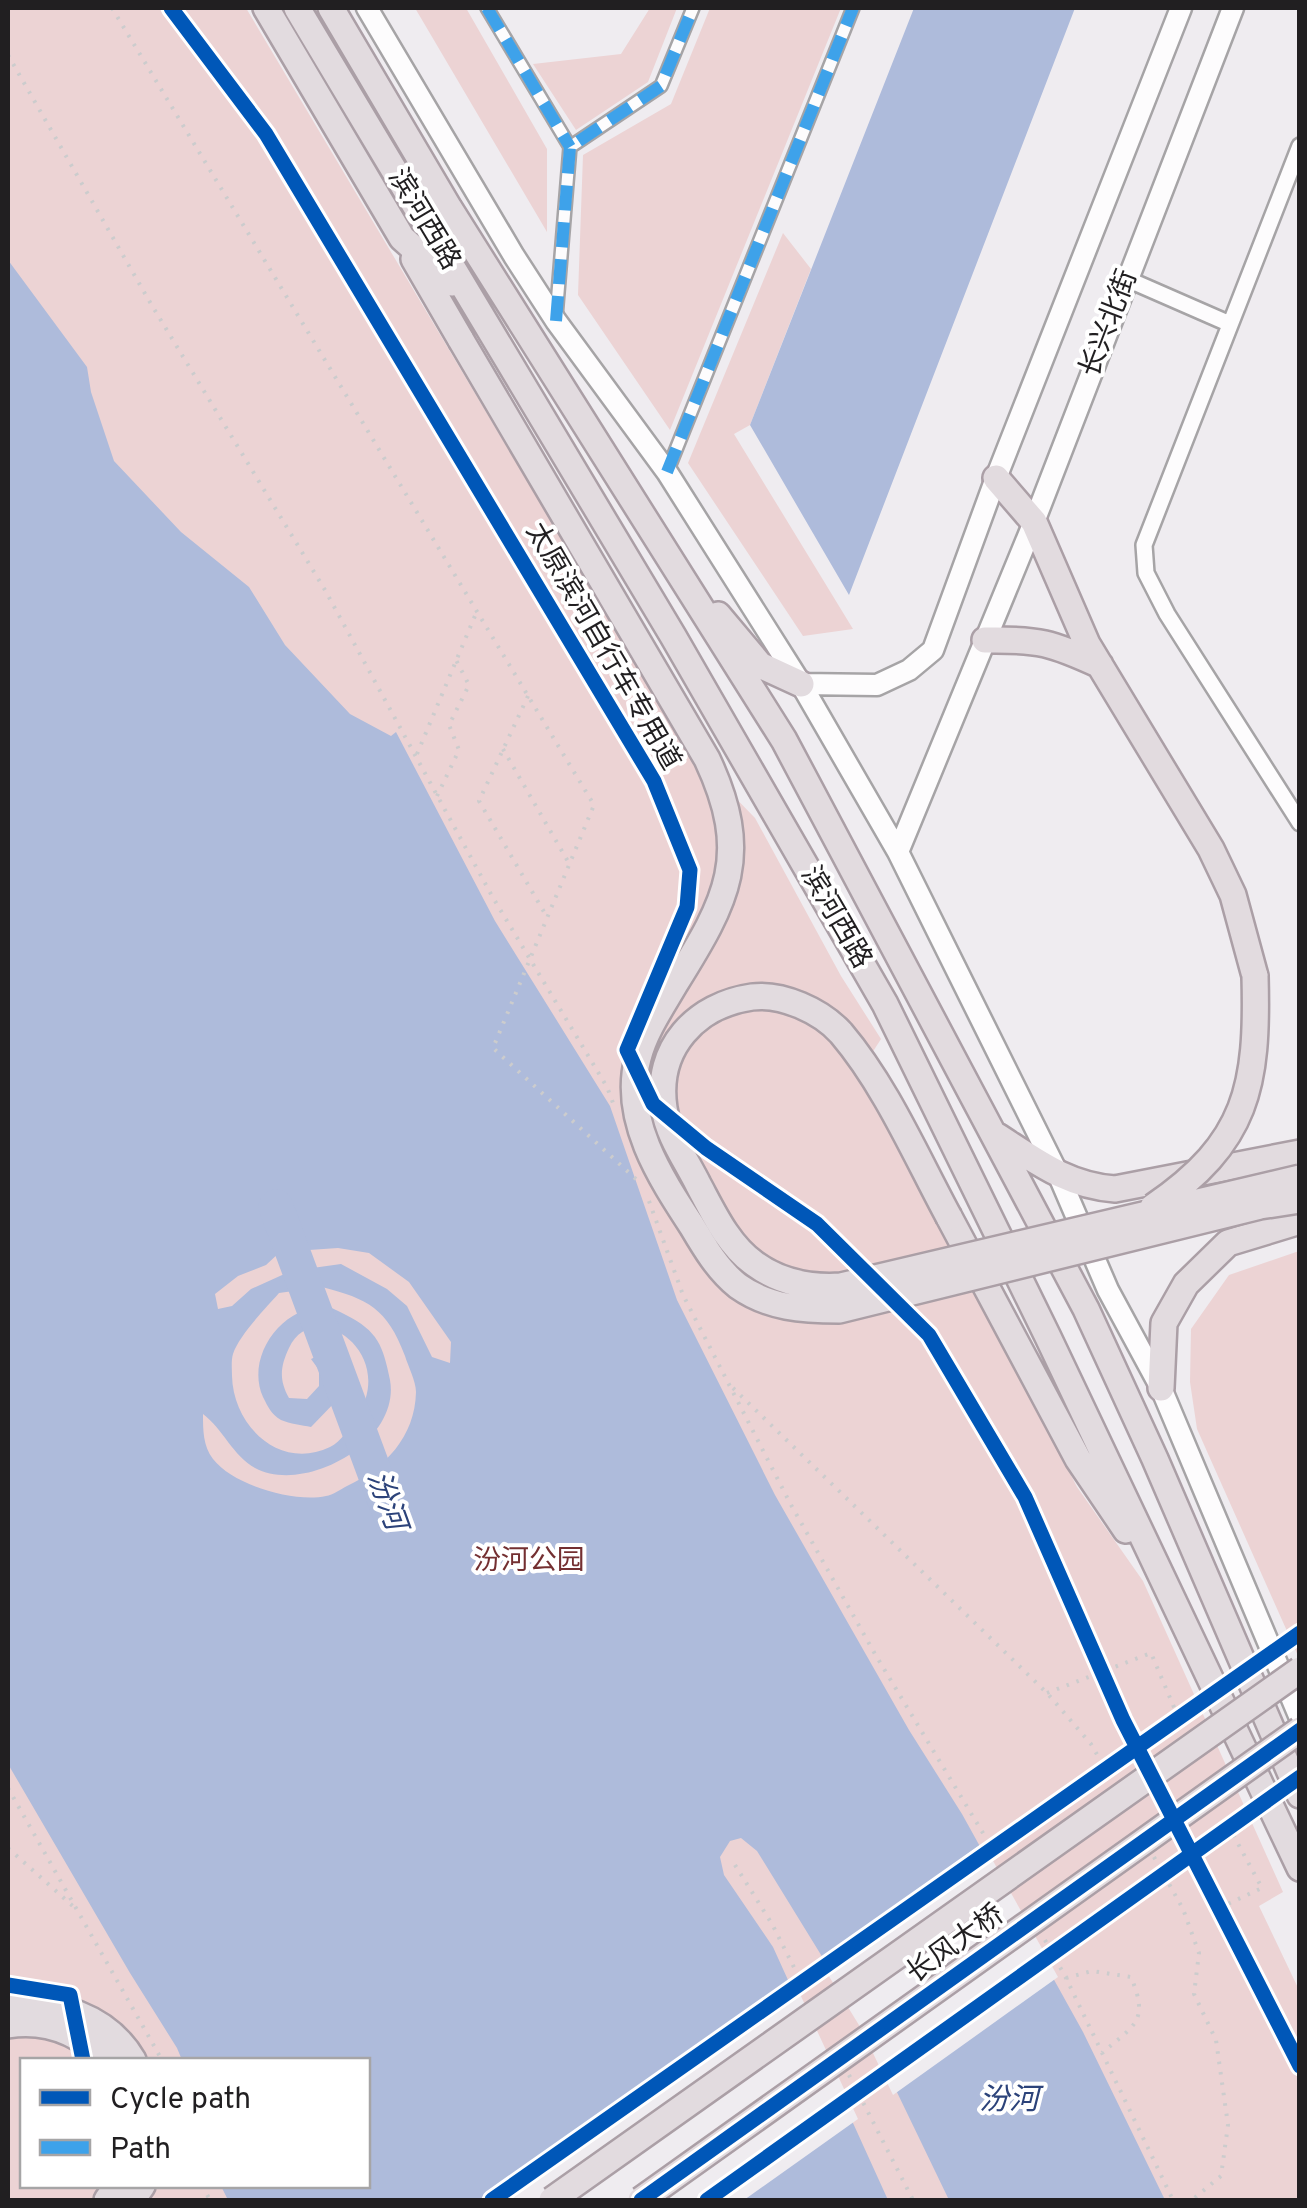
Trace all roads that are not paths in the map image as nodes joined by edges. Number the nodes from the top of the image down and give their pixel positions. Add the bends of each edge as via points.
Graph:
1 (266, 8) edge
2 (297, 8) edge
3 (331, 8) edge
4 (367, 8) edge
5 (487, 8) edge
6 (694, 8) edge
7 (853, 8) edge
8 (1181, 8) edge
9 (1233, 8) edge
10 (1300, 146) edge
11 (570, 147) junction
12 (402, 238) junction
13 (1128, 279) junction
14 (470, 300) junction
15 (556, 320) junction
16 (1230, 324) junction
17 (522, 385) junction
18 (666, 472) junction
19 (996, 478) junction
20 (548, 488) junction
21 (1034, 522) junction
22 (664, 551) junction
23 (985, 640) junction
24 (1100, 665) junction
25 (801, 684) junction
26 (1300, 824) edge
27 (898, 852) junction
28 (993, 1132) junction
29 (1300, 1153) edge
30 (1058, 1176) junction
31 (1300, 1178) edge
32 (1300, 1200) edge
33 (1138, 1217) junction
34 (1300, 1221) edge
35 (1161, 1388) junction
36 (1167, 1588) junction
37 (1300, 1670) edge
38 (1300, 1718) edge
39 (1300, 1730) edge
40 (1300, 1795) edge
41 (1299, 1868) edge
42 (8, 2002) edge
43 (8, 2025) edge
44 (104, 2058) edge
45 (131, 2058) edge
46 (552, 2200) edge
47 (642, 2200) edge

1 - 12 highway
2 - 14 highway, 滨河西路
3 - 22 highway, 滨河西路
4 - 15 street
5 - 11 street
6 - 11 street via 661,86
7 - 18 street
8 - 19 street, 长兴北街
9 - 13 street, 长兴北街
10 - 16 street
11 - 15 street
12 - 14 highway
12 - 20 highway, bridge
13 - 16 street
13 - 21 street, 长兴北街
14 - 17 highway, 滨河西路
15 - 18 street
16 - 26 street via 1144,545 1146,574
17 - 20 highway
17 - 36 highway, 滨河西路 via 884,1004
18 - 25 street
19 - 21 highway
19 - 25 street, 长兴北街 via 934,650 877,685
20 - 32 highway, bridge via 725,797 732,850 726,883 703,939 652,1022 634,1082 638,1122 665,1185 738,1286 797,1310 840,1310
21 - 23 street, 长兴北街
21 - 24 highway
22 - 25 highway via 760,665
22 - 28 highway, 滨河西路 via 784,740
23 - 24 highway via 1053,644
23 - 27 street, 长兴北街
24 - 33 highway, bridge via 1211,848 1255,976 1256,1029 1244,1103 1223,1146 1182,1187
25 - 27 street
27 - 30 street
28 - 30 highway
28 - 40 highway, 滨河西路 via 1086,1309
29 - 30 highway via 1115,1189 1088,1188
30 - 35 street
31 - 33 highway, bridge
33 - 36 highway, bridge via 841,1286 820,1288 772,1275 751,1262 717,1220 669,1124 664,1080 670,1053 685,1028 710,1008 736,999 795,1003 840,1032 883,1096 949,1217 1078,1459
34 - 35 highway via 1228,1244 1186,1284 1164,1323
35 - 38 street
36 - 41 highway, 滨河西路
37 - 46 highway, bridge
39 - 47 highway, 长风大桥, bridge
42 - 45 highway via 52,2004 79,2014 109,2032
43 - 44 highway via 62,2029

